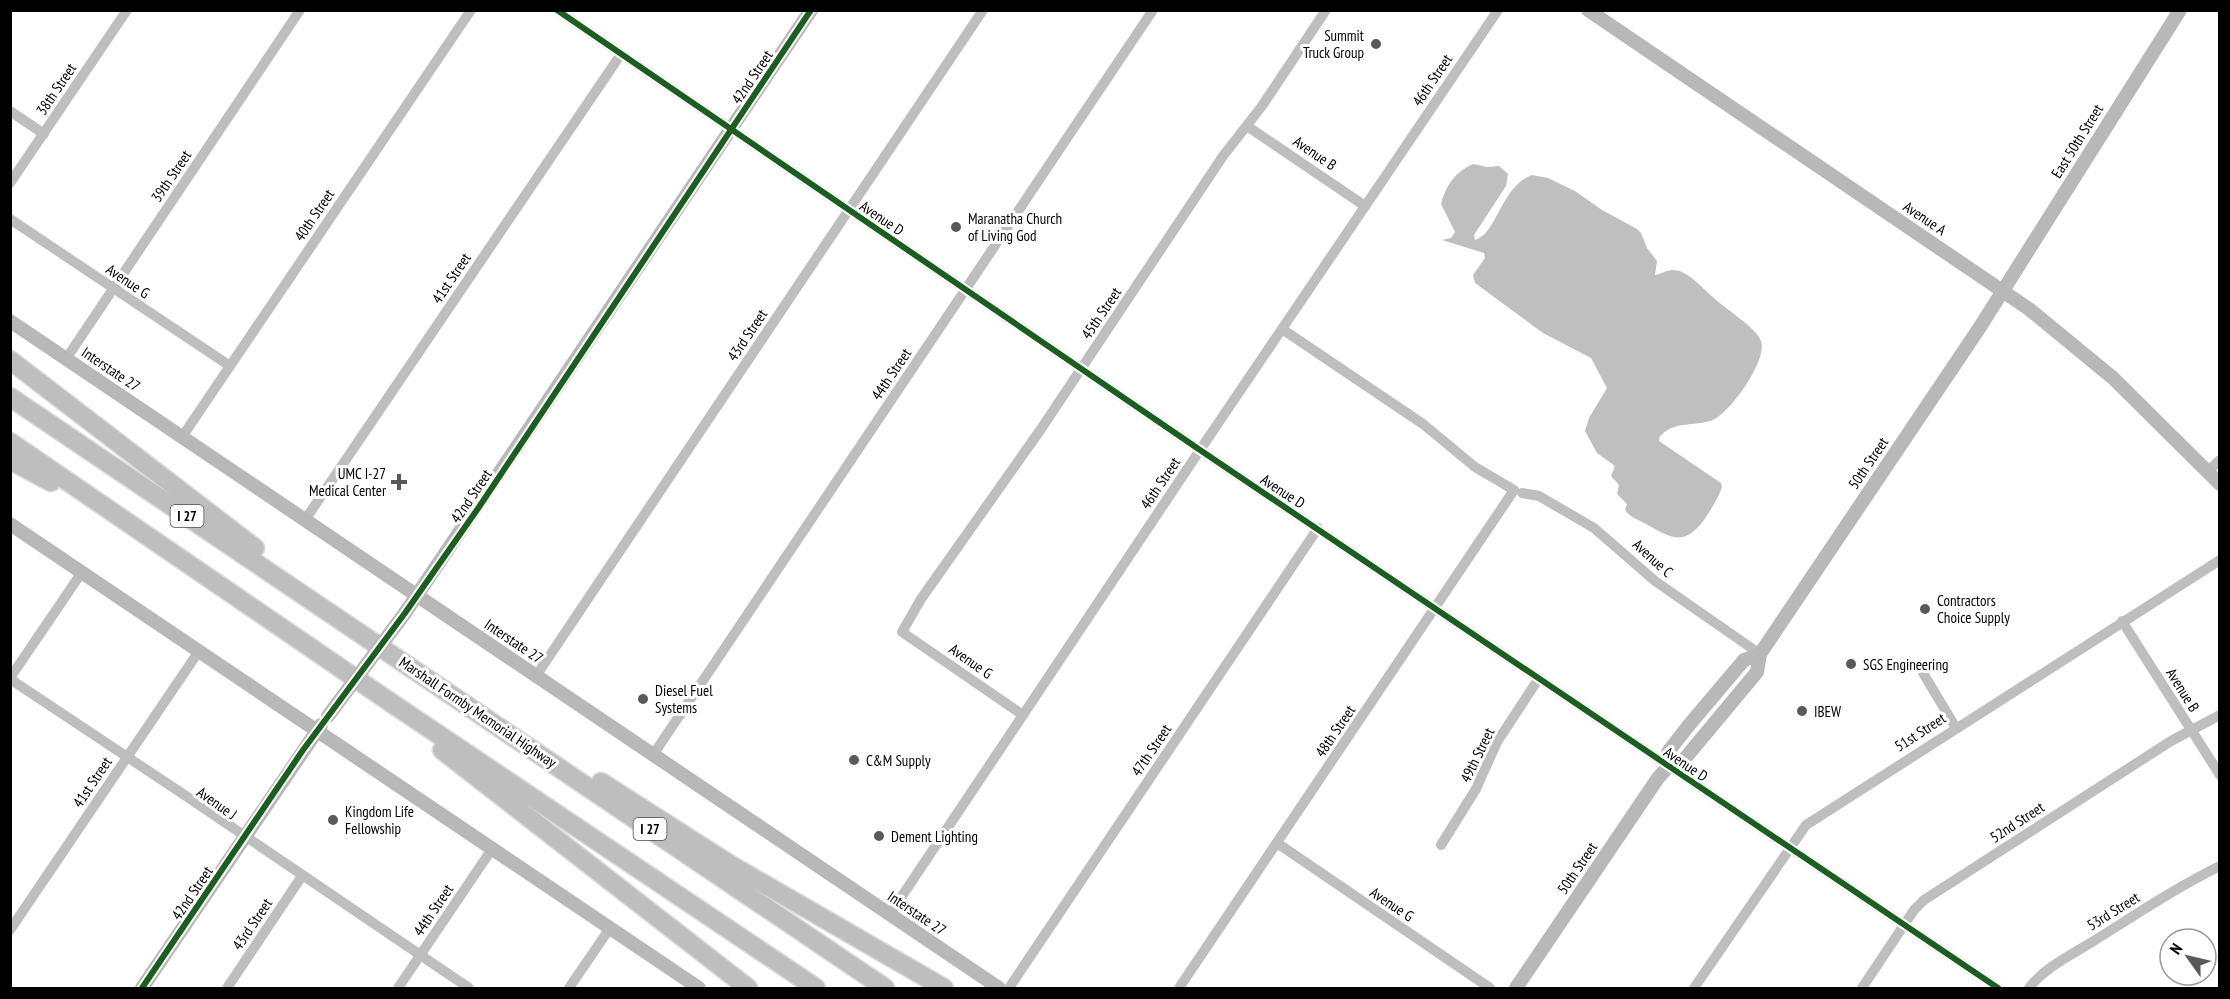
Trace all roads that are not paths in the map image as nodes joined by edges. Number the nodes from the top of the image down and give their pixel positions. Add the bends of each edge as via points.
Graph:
1 (127, 10) edge
2 (300, 10) edge
3 (471, 10) edge
4 (557, 10) edge
5 (811, 10) edge
6 (983, 10) edge
7 (1153, 10) edge
8 (1326, 10) edge
9 (1498, 10) edge
10 (1588, 10) edge
11 (2180, 10) edge
12 (621, 54) junction
13 (10, 111) edge
14 (1247, 126) junction
15 (732, 129) junction
16 (44, 134) junction
17 (10, 183) edge
18 (1365, 206) junction
19 (850, 210) junction
20 (10, 219) edge
21 (113, 289) junction
22 (966, 289) junction
23 (2003, 291) junction
24 (10, 321) edge
25 (1282, 329) junction
26 (66, 359) junction
27 (10, 360) edge
28 (230, 366) junction
29 (1081, 369) junction
30 (10, 397) edge
31 (182, 437) junction
32 (10, 442) edge
33 (1200, 450) junction
34 (10, 460) edge
35 (2220, 460) edge
36 (2208, 471) junction
37 (2220, 484) edge
38 (1518, 491) junction
39 (305, 520) junction
40 (10, 524) edge
41 (1318, 528) junction
42 (2220, 560) edge
43 (188, 562) junction
44 (82, 572) junction
45 (417, 596) junction
46 (1435, 609) junction
47 (2122, 621) junction
48 (902, 632) joint
49 (364, 635) junction
50 (199, 651) junction
51 (1760, 654) junction
52 (416, 670) junction
53 (1923, 673) dead end
54 (536, 675) junction
55 (1539, 678) junction
56 (10, 679) edge
57 (390, 702) junction
58 (2220, 714) edge
59 (1023, 715) junction
60 (1956, 728) junction
61 (317, 730) junction
62 (2191, 731) junction
63 (653, 755) junction
64 (127, 758) junction
65 (1668, 767) junction
66 (2220, 775) edge
67 (244, 837) junction
68 (1277, 843) junction
69 (1441, 844) dead end
70 (1789, 848) junction
71 (492, 849) junction
72 (2220, 866) edge
73 (302, 876) junction
74 (890, 914) junction
75 (1905, 925) junction
76 (610, 928) junction
77 (10, 930) edge
78 (420, 956) junction
79 (142, 988) edge
80 (227, 988) edge
81 (398, 988) edge
82 (469, 988) edge
83 (569, 988) edge
84 (699, 988) edge
85 (748, 988) edge
86 (816, 988) edge
87 (885, 988) edge
88 (944, 988) edge
89 (999, 988) edge
90 (1009, 988) edge
91 (1179, 988) edge
92 (1490, 988) edge
93 (1516, 988) edge
94 (1694, 988) edge
95 (1862, 988) edge
96 (1998, 988) edge
97 (2029, 988) edge

1 - 16 street, 38th Street
2 - 21 street, 39th Street
3 - 28 street, 40th Street
4 - 12 street, Avenue D
5 - 15 main road, 42nd Street
6 - 19 street, 43rd Street
7 - 22 street, 44th Street
8 - 14 street, 45th Street
9 - 18 street, 46th Street
10 - 23 main road, Avenue A
11 - 23 main road, East 50th Street
12 - 15 street, Avenue D
12 - 39 street, 41st Street
13 - 16 street
14 - 18 street, Avenue B
14 - 29 street, 45th Street
15 - 19 street, Avenue D
15 - 45 main road, 42nd Street
16 - 17 street, 38th Street
18 - 25 street, 46th Street
19 - 22 street, Avenue D
19 - 54 street, 43rd Street
20 - 21 street, Avenue G
21 - 26 street, 39th Street
21 - 28 street, Avenue G
22 - 29 street, Avenue D
22 - 63 street, 44th Street
23 - 36 main road, Avenue A via 2113,378
23 - 51 main road, 50th Street
24 - 26 main road, Interstate 27
25 - 33 street, 46th Street
25 - 38 street, Avenue C via 1423,424 1475,466
26 - 31 main road, Interstate 27
27 - 49 highway
28 - 31 street, 40th Street
29 - 33 street, Avenue D
29 - 48 street, 45th Street
30 - 49 highway, Marshall Formby Memorial Highway / I 27
31 - 39 main road, Interstate 27
32 - 43 highway, I 27
33 - 41 street, Avenue D
33 - 59 street, 46th Street
34 - 43 highway
35 - 36 street
36 - 37 main road, Avenue A
38 - 46 street, 48th Street
38 - 51 street, Avenue C via 1539,496 1594,528 1655,582
39 - 45 main road, Interstate 27
40 - 44 main road
41 - 46 street, Avenue D
41 - 90 street, 47th Street
42 - 47 street, 51st Street
43 - 57 highway, I 27
44 - 50 main road
44 - 56 street
45 - 54 main road, Interstate 27
45 - 61 main road, 42nd Street, bridge
46 - 55 street, Avenue D
46 - 68 street, 48th Street
47 - 60 street, 51st Street
47 - 62 street, Avenue B
48 - 59 street, Avenue G
49 - 52 highway, Marshall Formby Memorial Highway / I 27
50 - 61 main road
50 - 64 street, 41st Street
51 - 65 main road, 50th Street via 1757,672 1706,736 1683,762
51 - 65 main road, 50th Street via 1744,660 1689,725 1668,752
52 - 87 highway, Marshall Formby Memorial Highway / I 27
52 - 88 highway via 521,731 731,865
53 - 60 street
54 - 63 main road, Interstate 27
55 - 65 street, Avenue D
55 - 69 street, 49th Street via 1497,741 1476,789
56 - 64 street, Avenue J
57 - 85 highway via 437,746
57 - 86 highway, I 27
58 - 62 street, 52nd Street
59 - 74 street, 46th Street
60 - 70 street, 51st Street via 1806,825
61 - 67 main road, 42nd Street
61 - 71 main road
62 - 66 street, Avenue B
62 - 75 street, 52nd Street via 1932,894 1914,910
63 - 74 main road, Interstate 27
64 - 67 street, Avenue J
64 - 77 street, 41st Street
65 - 70 street, Avenue D
65 - 93 main road, 50th Street
67 - 73 street, Avenue J
67 - 79 main road, 42nd Street
68 - 91 street, 48th Street
68 - 92 street, Avenue G
70 - 75 street, Avenue D
70 - 94 street, 51st Street
71 - 76 main road
71 - 78 street, 44th Street
72 - 97 street, 53rd Street via 2082,948
73 - 78 street, Avenue J
73 - 80 street, 43rd Street
74 - 89 main road, Interstate 27
75 - 95 street, 52nd Street
75 - 96 street, Avenue D
76 - 83 street
76 - 84 main road
78 - 81 street, 44th Street
78 - 82 street, Avenue J

